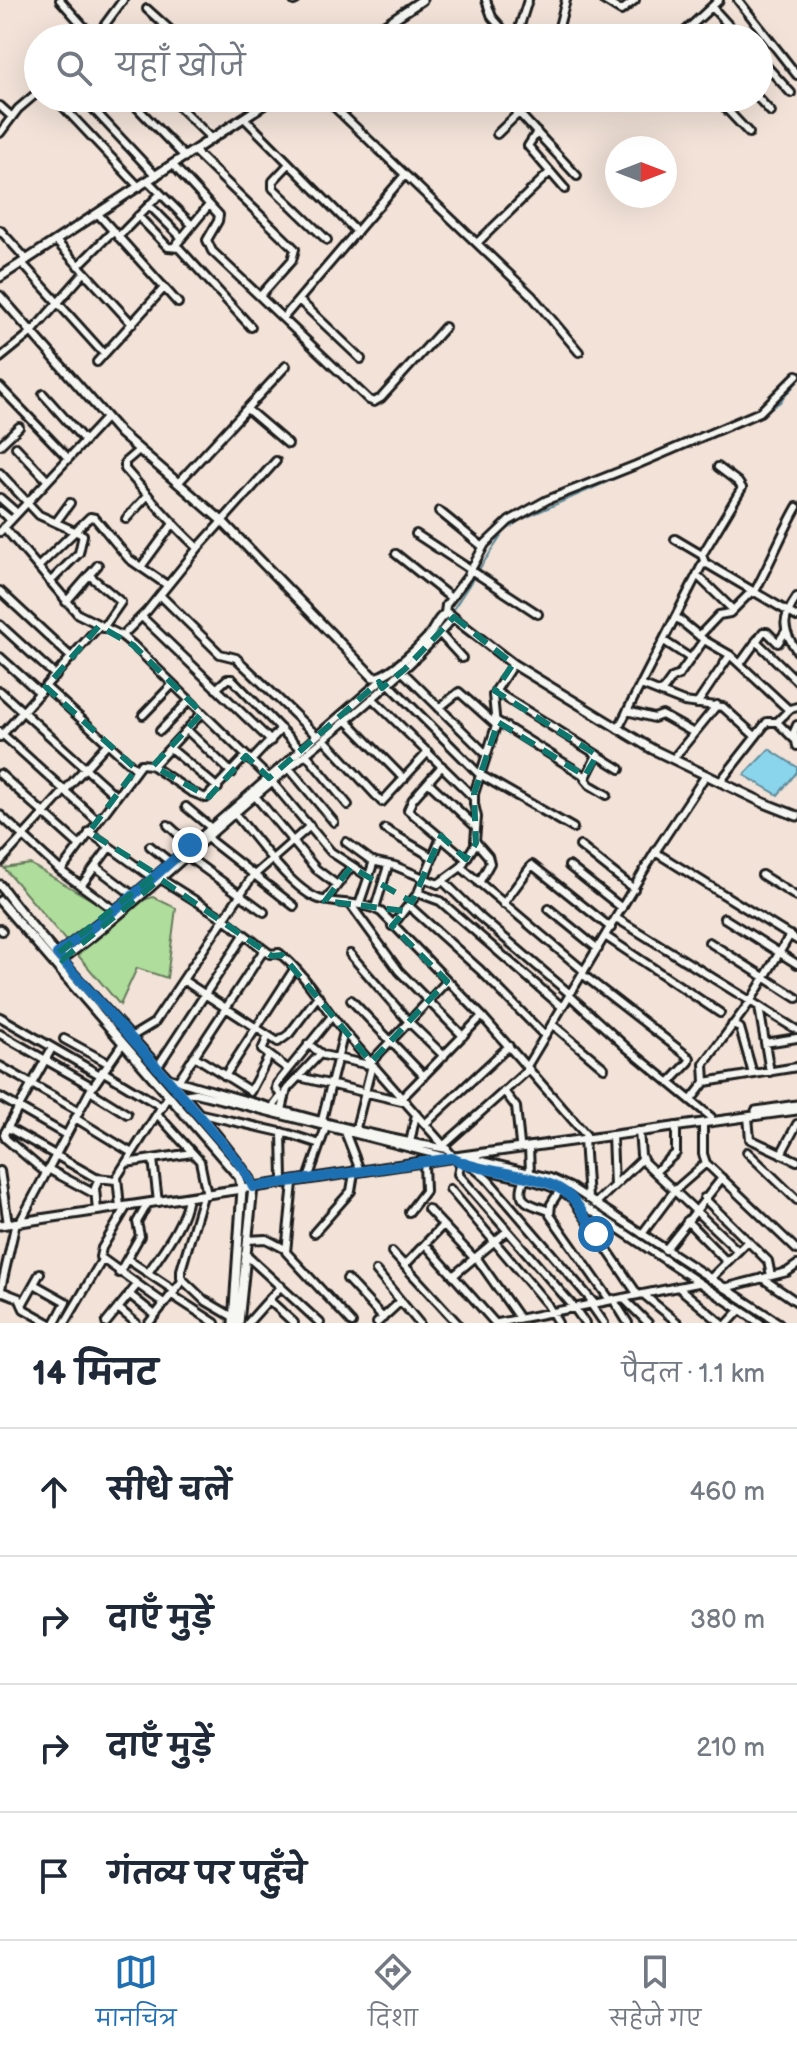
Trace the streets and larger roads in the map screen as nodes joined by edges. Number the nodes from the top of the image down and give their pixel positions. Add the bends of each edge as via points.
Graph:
1 (60, 0) edge
2 (123, 0) edge
3 (422, 0) edge
4 (486, 0) edge
5 (528, 0) edge
6 (566, 0) edge
7 (603, 0) edge
8 (635, 0) edge
9 (719, 0) edge
10 (738, 0) edge
11 (712, 7) junction
12 (147, 9) dead end
13 (81, 24) edge
14 (105, 24) edge
15 (164, 24) edge
16 (386, 24) edge
17 (498, 24) edge
18 (520, 24) edge
19 (560, 24) edge
20 (693, 24) edge
21 (727, 24) edge
22 (757, 24) edge
23 (773, 44) edge
24 (797, 75) edge
25 (773, 76) edge
26 (791, 93) dead end
27 (24, 104) edge
28 (0, 106) edge
29 (68, 112) edge
30 (96, 112) edge
31 (142, 112) edge
32 (184, 112) edge
33 (253, 112) edge
34 (339, 112) edge
35 (731, 112) edge
36 (519, 113) joint
37 (11, 116) junction
38 (244, 118) junction
39 (537, 132) junction
40 (0, 133) edge
41 (749, 133) dead end
42 (497, 134) dead end
43 (212, 139) junction
44 (194, 151) junction
45 (185, 157) junction
46 (289, 164) junction
47 (173, 165) junction
48 (550, 172) junction
49 (156, 176) junction
50 (404, 176) junction
51 (577, 176) dead end
52 (148, 181) junction
53 (139, 187) junction
54 (565, 189) dead end
55 (160, 194) junction
56 (149, 205) junction
57 (209, 205) junction
58 (98, 214) junction
59 (138, 216) junction
60 (192, 225) junction
61 (0, 230) edge
62 (357, 232) junction
63 (116, 234) junction
64 (182, 238) junction
65 (327, 240) dead end
66 (56, 241) junction
67 (477, 243) junction
68 (175, 246) junction
69 (24, 261) junction
70 (78, 266) junction
71 (84, 273) junction
72 (0, 277) edge
73 (164, 288) junction
74 (261, 295) junction
75 (0, 296) edge
76 (299, 300) junction
77 (58, 303) junction
78 (178, 303) dead end
79 (284, 317) junction
80 (132, 324) junction
81 (251, 327) dead end
82 (445, 327) dead end
83 (32, 332) junction
84 (579, 352) dead end
85 (104, 354) junction
86 (0, 356) edge
87 (361, 359) dead end
88 (97, 362) dead end
89 (286, 366) dead end
90 (797, 375) edge
91 (0, 387) edge
92 (43, 394) dead end
93 (247, 409) junction
94 (106, 418) junction
95 (19, 427) dead end
96 (85, 441) junction
97 (288, 444) dead end
98 (0, 445) edge
99 (16, 447) dead end
100 (139, 450) junction
101 (68, 458) junction
102 (276, 461) dead end
103 (718, 467) dead end
104 (0, 473) edge
105 (47, 480) junction
106 (179, 482) junction
107 (148, 495) junction
108 (0, 498) edge
109 (26, 502) junction
110 (70, 503) dead end
111 (797, 507) edge
112 (0, 511) edge
113 (439, 511) dead end
114 (17, 513) junction
115 (126, 519) dead end
116 (11, 520) junction
117 (222, 521) junction
118 (56, 522) junction
119 (172, 525) junction
120 (2, 530) edge
121 (78, 531) junction
122 (416, 534) dead end
123 (675, 539) dead end
124 (483, 547) junction
125 (198, 548) junction
126 (396, 554) dead end
127 (704, 559) junction
128 (98, 565) dead end
129 (38, 567) junction
130 (141, 567) junction
131 (473, 573) junction
132 (89, 575) junction
133 (697, 575) junction
134 (50, 582) junction
135 (167, 585) junction
136 (0, 591) edge
137 (753, 592) junction
138 (160, 595) junction
139 (797, 597) edge
140 (451, 598) junction
141 (66, 602) junction
142 (733, 610) junction
143 (787, 612) junction
144 (538, 614) dead end
145 (450, 615) junction
146 (142, 617) junction
147 (676, 617) junction
148 (797, 617) edge
149 (0, 625) edge
150 (101, 627) junction
151 (786, 631) junction
152 (440, 634) junction
153 (122, 636) junction
154 (701, 638) junction
155 (664, 641) junction
156 (756, 641) junction
157 (797, 651) edge
158 (730, 655) junction
159 (0, 657) edge
160 (72, 658) junction
161 (462, 658) dead end
162 (690, 658) junction
163 (513, 664) junction
164 (740, 664) junction
165 (402, 671) junction
166 (56, 676) junction
167 (797, 681) edge
168 (173, 684) junction
169 (381, 684) junction
170 (641, 685) junction
171 (216, 689) junction
172 (43, 690) junction
173 (0, 691) edge
174 (495, 691) junction
175 (661, 693) junction
176 (372, 698) junction
177 (189, 701) junction
178 (697, 704) junction
179 (717, 705) junction
180 (797, 707) edge
181 (439, 708) junction
182 (789, 710) junction
183 (627, 711) junction
184 (23, 712) junction
185 (202, 713) junction
186 (143, 715) dead end
187 (346, 720) junction
188 (777, 722) junction
189 (497, 723) junction
190 (797, 725) edge
191 (281, 729) junction
192 (618, 729) junction
193 (187, 730) junction
194 (160, 731) dead end
195 (694, 733) junction
196 (1, 734) edge
197 (755, 736) junction
198 (320, 738) junction
199 (271, 741) junction
200 (795, 742) edge
201 (107, 744) junction
202 (170, 748) junction
203 (304, 752) junction
204 (428, 752) junction
205 (486, 754) junction
206 (597, 755) junction
207 (249, 759) junction
208 (673, 759) junction
209 (153, 766) junction
210 (442, 766) junction
211 (85, 768) junction
212 (289, 768) junction
213 (136, 769) junction
214 (620, 769) dead end
215 (232, 773) junction
216 (0, 774) edge
217 (479, 774) junction
218 (706, 775) junction
219 (585, 776) junction
220 (404, 779) junction
221 (270, 780) junction
222 (428, 782) junction
223 (720, 782) junction
224 (218, 788) junction
225 (64, 791) junction
226 (607, 795) dead end
227 (116, 796) junction
228 (255, 796) junction
229 (474, 798) junction
230 (348, 805) dead end
231 (186, 807) dead end
232 (44, 813) junction
233 (235, 814) junction
234 (0, 815) edge
235 (797, 816) edge
236 (98, 821) junction
237 (334, 822) dead end
238 (168, 825) dead end
239 (310, 826) junction
240 (210, 827) junction
241 (476, 827) junction
242 (573, 828) dead end
243 (385, 829) dead end
244 (89, 832) junction
245 (23, 836) junction
246 (441, 837) junction
247 (207, 838) junction
248 (291, 841) junction
249 (346, 842) dead end
250 (476, 843) junction
251 (79, 845) junction
252 (190, 845) junction
253 (150, 846) dead end
254 (580, 846) dead end
255 (109, 848) junction
256 (655, 852) junction
257 (187, 856) junction
258 (272, 857) junction
259 (432, 857) junction
260 (466, 859) junction
261 (374, 861) junction
262 (0, 862) edge
263 (170, 862) junction
264 (388, 866) junction
265 (569, 866) dead end
266 (96, 867) junction
267 (351, 867) junction
268 (461, 867) junction
269 (61, 871) junction
270 (254, 874) junction
271 (762, 875) dead end
272 (369, 877) junction
273 (157, 878) junction
274 (423, 878) junction
275 (444, 882) junction
276 (479, 883) junction
277 (0, 885) edge
278 (337, 885) junction
279 (81, 886) junction
280 (634, 889) junction
281 (418, 893) junction
282 (133, 895) junction
283 (239, 895) junction
284 (797, 897) edge
285 (326, 900) junction
286 (0, 901) edge
287 (503, 904) junction
288 (355, 905) junction
289 (294, 906) dead end
290 (409, 906) junction
291 (375, 908) junction
292 (622, 908) junction
293 (549, 909) dead end
294 (114, 910) junction
295 (264, 912) dead end
296 (223, 918) junction
297 (616, 918) junction
298 (724, 918) dead end
299 (392, 926) junction
300 (611, 928) junction
301 (244, 935) junction
302 (605, 936) junction
303 (794, 938) edge
304 (709, 942) dead end
305 (598, 949) junction
306 (264, 950) junction
307 (780, 953) junction
308 (350, 954) dead end
309 (60, 957) junction
310 (797, 964) edge
311 (295, 968) junction
312 (583, 972) junction
313 (765, 977) junction
314 (183, 980) junction
315 (447, 981) junction
316 (205, 994) junction
317 (570, 994) junction
318 (318, 996) junction
319 (797, 998) edge
320 (351, 1000) dead end
321 (428, 1001) junction
322 (750, 1002) junction
323 (562, 1007) junction
324 (759, 1007) junction
325 (226, 1008) junction
326 (720, 1013) dead end
327 (332, 1016) junction
328 (482, 1016) junction
329 (0, 1017) edge
330 (409, 1022) junction
331 (552, 1024) junction
332 (732, 1025) junction
333 (256, 1027) junction
334 (797, 1030) edge
335 (344, 1032) junction
336 (0, 1034) edge
337 (268, 1036) junction
338 (463, 1036) junction
339 (545, 1036) junction
340 (131, 1037) junction
341 (797, 1038) edge
342 (64, 1039) dead end
343 (391, 1042) junction
344 (123, 1043) junction
345 (765, 1043) junction
346 (308, 1044) junction
347 (509, 1046) junction
348 (52, 1048) junction
349 (320, 1054) junction
350 (194, 1056) junction
351 (269, 1056) junction
352 (444, 1056) junction
353 (337, 1058) junction
354 (45, 1060) junction
355 (108, 1063) junction
356 (372, 1064) junction
357 (0, 1066) edge
358 (158, 1066) junction
359 (797, 1067) edge
360 (528, 1068) junction
361 (604, 1068) dead end
362 (288, 1069) junction
363 (770, 1072) junction
364 (101, 1073) junction
365 (753, 1074) junction
366 (225, 1076) junction
367 (424, 1076) junction
368 (299, 1077) junction
369 (168, 1078) junction
370 (178, 1081) junction
371 (670, 1082) junction
372 (705, 1082) junction
373 (32, 1084) junction
374 (331, 1085) junction
375 (91, 1089) junction
376 (250, 1091) junction
377 (504, 1091) junction
378 (365, 1093) junction
379 (169, 1095) junction
380 (182, 1095) junction
381 (0, 1097) edge
382 (404, 1100) junction
383 (691, 1100) junction
384 (247, 1101) junction
385 (797, 1107) edge
386 (272, 1108) junction
387 (19, 1109) junction
388 (159, 1110) junction
389 (282, 1110) junction
390 (197, 1113) junction
391 (77, 1114) junction
392 (127, 1114) dead end
393 (416, 1114) junction
394 (711, 1117) junction
395 (748, 1117) junction
396 (322, 1120) junction
397 (703, 1123) junction
398 (425, 1124) junction
399 (797, 1124) edge
400 (676, 1126) junction
401 (326, 1127) junction
402 (356, 1128) junction
403 (4, 1129) edge
404 (639, 1131) junction
405 (282, 1132) junction
406 (345, 1132) junction
407 (795, 1132) edge
408 (66, 1135) junction
409 (612, 1135) junction
410 (585, 1137) junction
411 (410, 1143) junction
412 (320, 1144) junction
413 (520, 1144) junction
414 (529, 1147) junction
415 (747, 1152) dead end
416 (132, 1153) junction
417 (192, 1153) junction
418 (447, 1153) junction
419 (56, 1154) junction
420 (781, 1154) junction
421 (153, 1159) junction
422 (462, 1159) junction
423 (642, 1159) junction
424 (797, 1161) edge
425 (126, 1163) junction
426 (424, 1163) junction
427 (706, 1163) junction
428 (471, 1166) junction
429 (0, 1171) edge
430 (47, 1171) junction
431 (356, 1171) junction
432 (655, 1172) junction
433 (527, 1175) junction
434 (309, 1176) junction
435 (722, 1178) junction
436 (99, 1179) junction
437 (116, 1180) junction
438 (283, 1180) junction
439 (293, 1183) junction
440 (257, 1186) junction
441 (614, 1186) junction
442 (242, 1189) junction
443 (450, 1189) dead end
444 (560, 1190) junction
445 (674, 1191) junction
446 (95, 1194) junction
447 (205, 1195) junction
448 (188, 1197) junction
449 (572, 1198) junction
450 (704, 1198) junction
451 (588, 1199) junction
452 (797, 1200) edge
453 (158, 1202) junction
454 (148, 1203) junction
455 (595, 1204) junction
456 (123, 1207) junction
457 (428, 1209) dead end
458 (695, 1210) junction
459 (97, 1211) junction
460 (549, 1211) junction
461 (409, 1212) dead end
462 (687, 1221) junction
463 (11, 1223) edge
464 (443, 1225) junction
465 (507, 1231) junction
466 (314, 1233) dead end
467 (642, 1234) junction
468 (247, 1240) junction
469 (748, 1241) junction
470 (493, 1243) junction
471 (425, 1244) junction
472 (285, 1249) junction
473 (665, 1250) junction
474 (797, 1250) edge
475 (738, 1251) junction
476 (392, 1252) dead end
477 (245, 1254) junction
478 (475, 1258) junction
479 (127, 1259) junction
480 (102, 1260) junction
481 (727, 1262) junction
482 (405, 1265) junction
483 (797, 1265) edge
484 (376, 1271) dead end
485 (40, 1273) dead end
486 (119, 1273) junction
487 (148, 1273) junction
488 (453, 1276) junction
489 (771, 1276) junction
490 (762, 1278) junction
491 (347, 1279) dead end
492 (710, 1279) junction
493 (182, 1281) junction
494 (698, 1283) junction
495 (34, 1284) junction
496 (137, 1285) junction
497 (281, 1286) junction
498 (678, 1287) junction
499 (724, 1288) junction
500 (0, 1292) edge
501 (173, 1293) junction
502 (129, 1294) junction
503 (641, 1294) junction
504 (623, 1298) junction
505 (612, 1299) junction
506 (269, 1300) junction
507 (401, 1301) junction
508 (797, 1302) edge
509 (591, 1303) junction
510 (165, 1304) junction
511 (22, 1306) junction
512 (573, 1306) junction
513 (118, 1308) junction
514 (551, 1310) junction
515 (740, 1310) junction
516 (155, 1315) junction
517 (255, 1317) junction
518 (519, 1318) junction
519 (380, 1320) edge
520 (235, 1321) edge
521 (52, 1323) edge
522 (65, 1323) edge
523 (107, 1323) edge
524 (136, 1323) edge
525 (149, 1323) edge
526 (215, 1323) edge
527 (248, 1323) edge
528 (262, 1323) edge
529 (294, 1323) edge
530 (320, 1323) edge
531 (352, 1323) edge
532 (419, 1323) edge
533 (457, 1323) edge
534 (499, 1323) edge
535 (558, 1323) edge
536 (585, 1323) edge
537 (604, 1323) edge
538 (628, 1323) edge
539 (648, 1323) edge
540 (678, 1323) edge
541 (721, 1323) edge
542 (728, 1323) edge
543 (760, 1323) edge
544 (779, 1323) edge

1 - 13 street
2 - 14 street
3 - 16 street
4 - 17 street
5 - 18 street
6 - 19 street
7 - 8 street via 621,11
9 - 11 street
10 - 22 street
11 - 20 street
11 - 21 street
12 - 15 street
23 - 24 street
25 - 26 street
27 - 37 street
28 - 37 street
29 - 53 street
30 - 49 street
31 - 45 street
32 - 43 street
33 - 38 street
34 - 50 street
35 - 41 street
36 - 39 street
36 - 42 street
37 - 40 street
38 - 43 street
38 - 46 street
39 - 48 street via 528,146
39 - 51 street
43 - 44 street
44 - 45 street
44 - 74 street via 295,249 292,260
45 - 47 street
46 - 62 street
46 - 65 street via 273,188
47 - 49 street
47 - 57 street
48 - 54 street
48 - 67 street
49 - 52 street
50 - 62 street
50 - 67 street
52 - 53 street
52 - 55 street
53 - 58 street
55 - 56 street
55 - 60 street
56 - 59 street
56 - 64 street
57 - 60 street
57 - 74 street via 219,217 209,246
58 - 63 street
58 - 66 street
59 - 63 street
59 - 68 street via 168,247
60 - 64 street
61 - 69 street
62 - 76 street
63 - 70 street
63 - 73 street
64 - 68 street
66 - 69 street
66 - 70 street
67 - 84 street
68 - 81 street
69 - 72 street
69 - 77 street
70 - 71 street
71 - 77 street
71 - 80 street
73 - 78 street
73 - 80 street
74 - 79 street
75 - 83 street
76 - 79 street
76 - 87 street
77 - 83 street
77 - 85 street
79 - 82 street via 374,402
80 - 85 street
83 - 86 street
83 - 94 street
85 - 88 street
89 - 93 street
90 - 124 street via 760,412 547,500 498,529
91 - 101 street
92 - 96 street
93 - 97 street
93 - 106 street
94 - 96 street
94 - 100 street
95 - 98 street
96 - 101 street
99 - 105 street
100 - 106 street
100 - 107 street via 124,466
101 - 105 street
102 - 117 street
103 - 127 street via 742,488
104 - 109 street
105 - 109 street
106 - 117 street
107 - 115 street
107 - 119 street
108 - 114 street
109 - 114 street
109 - 118 street
110 - 118 street
111 - 137 street
112 - 116 street
113 - 124 street
114 - 116 street
116 - 120 street
117 - 125 street
117 - 169 street
118 - 121 street
119 - 125 street
119 - 130 street
120 - 129 street
121 - 129 street
121 - 130 street via 87,518 95,518
121 - 134 street via 83,535 81,550
122 - 131 street
123 - 127 street
124 - 131 street
125 - 135 street
126 - 140 street
127 - 133 street
127 - 137 street
128 - 132 street
129 - 134 street
130 - 135 street
131 - 140 street
131 - 144 street
132 - 141 street
132 - 150 street via 121,602
133 - 142 street
133 - 147 street
134 - 141 street
135 - 138 street
136 - 160 street
137 - 142 street
137 - 143 street
138 - 146 street
138 - 198 street via 220,654 236,658
139 - 143 street
140 - 145 street
141 - 150 street
142 - 154 street via 719,615
143 - 148 street
143 - 151 street
145 - 152 street
145 - 163 street
145 - 169 street
146 - 153 street
146 - 171 street
147 - 154 street
147 - 155 street
149 - 166 street
150 - 153 street
150 - 160 street
151 - 156 street via 779,642 765,631
151 - 157 street
152 - 161 street
152 - 165 street
153 - 168 street
154 - 158 street
154 - 162 street
155 - 162 street
155 - 170 street
156 - 164 street
156 - 167 street
158 - 164 street
158 - 178 street
159 - 172 street
160 - 166 street
162 - 175 street
163 - 174 street
163 - 192 street
164 - 182 street
165 - 169 street
165 - 181 street
166 - 172 street
168 - 177 street
168 - 186 street
169 - 176 street
169 - 198 street
169 - 217 street
170 - 175 street
170 - 183 street
171 - 191 street via 232,679
171 - 199 street
172 - 184 street
172 - 201 street
173 - 184 street
174 - 189 street
174 - 206 street
175 - 178 street
176 - 187 street
176 - 204 street
177 - 185 street
177 - 194 street
178 - 179 street
179 - 195 street
179 - 197 street
180 - 182 street
181 - 189 street via 459,692
181 - 205 street
182 - 188 street
183 - 192 street
183 - 195 street via 662,715
184 - 196 street
184 - 211 street
185 - 193 street
185 - 207 street
187 - 198 street
187 - 220 street
188 - 197 street via 767,722
188 - 200 street
189 - 205 street
189 - 219 street
190 - 200 street
191 - 199 street
191 - 203 street
192 - 208 street
193 - 202 street
193 - 215 street
195 - 208 street
196 - 225 street
197 - 223 street
198 - 203 street
198 - 220 street via 380,801
199 - 207 street
201 - 211 street
201 - 213 street
202 - 209 street
202 - 224 street
203 - 212 street
203 - 221 street
203 - 230 street
204 - 210 street
204 - 220 street
205 - 217 street
206 - 214 street
206 - 219 street
207 - 215 street
207 - 221 street
208 - 218 street
209 - 213 street via 144,763
209 - 224 street via 206,798
210 - 222 street
210 - 229 street
211 - 225 street
211 - 227 street
212 - 221 street
212 - 237 street
213 - 227 street
215 - 224 street
216 - 232 street
217 - 229 street
217 - 242 street
218 - 223 street
218 - 256 street
219 - 226 street
221 - 228 street
221 - 239 street
221 - 240 street
222 - 241 street
222 - 246 street via 408,810
223 - 235 street
225 - 232 street
225 - 236 street
227 - 236 street
228 - 233 street
228 - 248 street
229 - 241 street
231 - 240 street
232 - 245 street
232 - 251 street
233 - 247 street
233 - 258 street
234 - 245 street
236 - 244 street
238 - 252 street
239 - 248 street
239 - 267 street
240 - 252 street
241 - 250 street
243 - 259 street
244 - 251 street
244 - 255 street
245 - 262 street
245 - 269 street
246 - 259 street
246 - 260 street
247 - 257 street
247 - 270 street
248 - 258 street
248 - 278 street
249 - 261 street
250 - 260 street
250 - 276 street via 490,863
251 - 269 street
252 - 263 street
253 - 263 street
254 - 280 street
255 - 266 street
255 - 273 street
256 - 280 street
256 - 303 street
257 - 273 street
257 - 283 street
258 - 270 street
258 - 285 street via 299,888
259 - 274 street
260 - 268 street
261 - 264 street
261 - 272 street
263 - 273 street
264 - 274 street
264 - 291 street
265 - 292 street
266 - 279 street
266 - 282 street
267 - 272 street
267 - 278 street
268 - 275 street
268 - 276 street
269 - 279 street
270 - 283 street
270 - 289 street
271 - 284 street
272 - 288 street
273 - 282 street
273 - 296 street
273 - 309 street via 115,920
274 - 275 street
274 - 281 street
275 - 317 street
276 - 287 street
277 - 309 street
278 - 285 street
279 - 294 street
280 - 292 street
281 - 290 street
281 - 323 street via 440,901
282 - 294 street
283 - 295 street
283 - 296 street
285 - 288 street
286 - 344 street
287 - 300 street via 532,865
287 - 312 street
288 - 291 street
288 - 321 street via 399,971
290 - 299 street
290 - 339 street
291 - 299 street
292 - 297 street
293 - 305 street
294 - 309 street
296 - 301 street
296 - 314 street
297 - 300 street
297 - 322 street
298 - 307 street
299 - 315 street
300 - 302 street
301 - 306 street
301 - 316 street
302 - 305 street
302 - 326 street
303 - 307 street
304 - 313 street
305 - 312 street
306 - 311 street via 272,956 279,953
306 - 325 street
307 - 310 street
307 - 313 street
308 - 330 street
309 - 340 street
311 - 318 street
311 - 333 street
312 - 317 street
312 - 371 street via 689,1056
313 - 319 street
313 - 322 street
314 - 316 street
314 - 340 street via 154,1023
315 - 321 street
315 - 328 street
316 - 325 street
316 - 358 street
317 - 323 street
317 - 371 street
318 - 327 street
318 - 337 street via 284,1040
320 - 343 street
321 - 330 street
321 - 338 street
322 - 324 street
322 - 332 street
323 - 331 street
324 - 334 street
324 - 345 street
325 - 333 street
325 - 350 street
327 - 335 street
327 - 346 street
328 - 338 street
328 - 347 street
329 - 348 street
330 - 343 street
330 - 352 street
331 - 339 street
331 - 361 street
332 - 365 street via 740,1028
332 - 372 street via 704,1064
333 - 337 street
333 - 366 street
335 - 353 street
335 - 356 street
336 - 354 street
337 - 351 street via 261,1048
338 - 352 street
339 - 360 street
340 - 358 street
341 - 345 street
342 - 355 street
343 - 356 street
343 - 367 street
344 - 355 street
344 - 379 street
345 - 363 street
346 - 349 street
346 - 362 street
347 - 360 street
347 - 398 street
348 - 354 street
348 - 364 street
349 - 353 street
349 - 368 street
350 - 366 street
350 - 370 street
351 - 362 street
351 - 376 street
352 - 367 street
353 - 356 street
353 - 374 street
354 - 373 street
354 - 375 street
355 - 364 street
356 - 378 street
356 - 382 street
357 - 373 street
358 - 369 street
359 - 363 street
360 - 377 street
360 - 410 street
362 - 386 street via 277,1084 281,1096
363 - 365 street
364 - 375 street
364 - 388 street
365 - 372 street
366 - 376 street
367 - 382 street
368 - 374 street
368 - 389 street via 286,1092
369 - 370 street
369 - 380 street
370 - 384 street
371 - 383 street
372 - 383 street
373 - 387 street
373 - 391 street
374 - 378 street
374 - 396 street
375 - 391 street
375 - 392 street
376 - 384 street
377 - 413 street via 516,1107
377 - 418 street
378 - 382 street
378 - 402 street
379 - 388 street
379 - 442 street via 233,1169
380 - 390 street
380 - 401 street via 196,1093
381 - 387 street
382 - 393 street
383 - 394 street
384 - 386 street
385 - 394 street
385 - 395 street
386 - 389 street
387 - 403 street
387 - 408 street
388 - 416 street
388 - 417 street
389 - 396 street
390 - 405 street
390 - 440 street
391 - 408 street
391 - 416 street
393 - 398 street
393 - 411 street
394 - 410 street
395 - 397 street
395 - 420 street via 750,1139
396 - 402 street
397 - 400 street
397 - 427 street
398 - 418 street
399 - 407 street
400 - 404 street
400 - 432 street via 676,1153
401 - 406 street
401 - 412 street
402 - 411 street
403 - 419 street
403 - 430 street via 6,1139
404 - 409 street
404 - 423 street
405 - 412 street
405 - 438 street
406 - 418 street
406 - 431 street
407 - 420 street
408 - 419 street
409 - 410 street
409 - 441 street
410 - 413 street
410 - 414 street
410 - 451 street
411 - 418 street
412 - 434 street
413 - 418 street
414 - 422 street
414 - 433 street
415 - 452 street
416 - 425 street
417 - 421 street
417 - 447 street via 202,1164
418 - 422 street
418 - 426 street
418 - 431 street
419 - 430 street
419 - 436 street
420 - 424 street
421 - 425 street
421 - 453 street
422 - 428 street
422 - 433 street
422 - 465 street via 458,1174
423 - 432 street
423 - 441 street
425 - 437 street
426 - 431 street
426 - 461 street via 425,1191
427 - 435 street
427 - 445 street
428 - 433 street
428 - 509 street
429 - 463 street
430 - 446 street
430 - 463 street
431 - 434 street
431 - 439 street
431 - 466 street via 351,1191
432 - 445 street
433 - 444 street
433 - 451 street via 562,1183
433 - 460 street via 521,1197
434 - 438 street
435 - 450 street
435 - 474 street
436 - 437 street
436 - 446 street
437 - 456 street
438 - 440 street
439 - 440 street
439 - 472 street
440 - 442 street
440 - 468 street
441 - 455 street
442 - 447 street
442 - 520 street
443 - 470 street
444 - 449 street
444 - 460 street
445 - 458 street
445 - 467 street
446 - 459 street
447 - 448 street
447 - 493 street
448 - 453 street
448 - 487 street via 174,1234
449 - 494 street
449 - 503 street
450 - 458 street
450 - 469 street
451 - 455 street
453 - 454 street
454 - 456 street
454 - 479 street via 137,1222 140,1236
455 - 467 street
456 - 459 street
456 - 480 street via 100,1252
457 - 464 street
458 - 462 street
458 - 475 street
459 - 463 street
460 - 505 street
462 - 473 street
462 - 481 street
463 - 500 street
464 - 471 street
464 - 478 street
465 - 470 street
465 - 512 street
467 - 473 street
468 - 472 street via 266,1239
468 - 477 street
469 - 475 street
469 - 489 street via 768,1261
470 - 478 street
470 - 514 street
471 - 482 street
471 - 488 street
472 - 531 street
473 - 492 street
475 - 481 street
476 - 482 street
477 - 497 street
477 - 520 street
478 - 488 street
478 - 518 street
479 - 486 street
479 - 487 street
480 - 486 street
480 - 522 street
481 - 492 street
482 - 533 street
483 - 489 street
484 - 507 street
485 - 495 street
486 - 496 street
487 - 501 street
488 - 534 street
489 - 490 street
490 - 499 street
490 - 508 street
491 - 519 street
492 - 499 street
493 - 501 street
493 - 520 street
494 - 498 street
494 - 515 street
495 - 511 street
495 - 521 street via 66,1302
496 - 502 street
496 - 510 street
497 - 506 street
497 - 530 street
498 - 503 street
498 - 541 street
499 - 544 street
500 - 511 street via 19,1298
501 - 510 street
501 - 526 street
502 - 513 street
502 - 516 street
503 - 504 street
503 - 540 street
504 - 505 street
504 - 539 street
505 - 509 street
505 - 538 street
506 - 517 street
506 - 529 street
507 - 519 street
507 - 532 street
509 - 512 street
509 - 537 street
510 - 516 street
511 - 521 street
512 - 514 street
512 - 536 street
513 - 523 street
513 - 524 street
514 - 518 street
514 - 535 street
515 - 542 street
515 - 543 street
516 - 525 street
517 - 527 street
517 - 528 street
518 - 534 street

